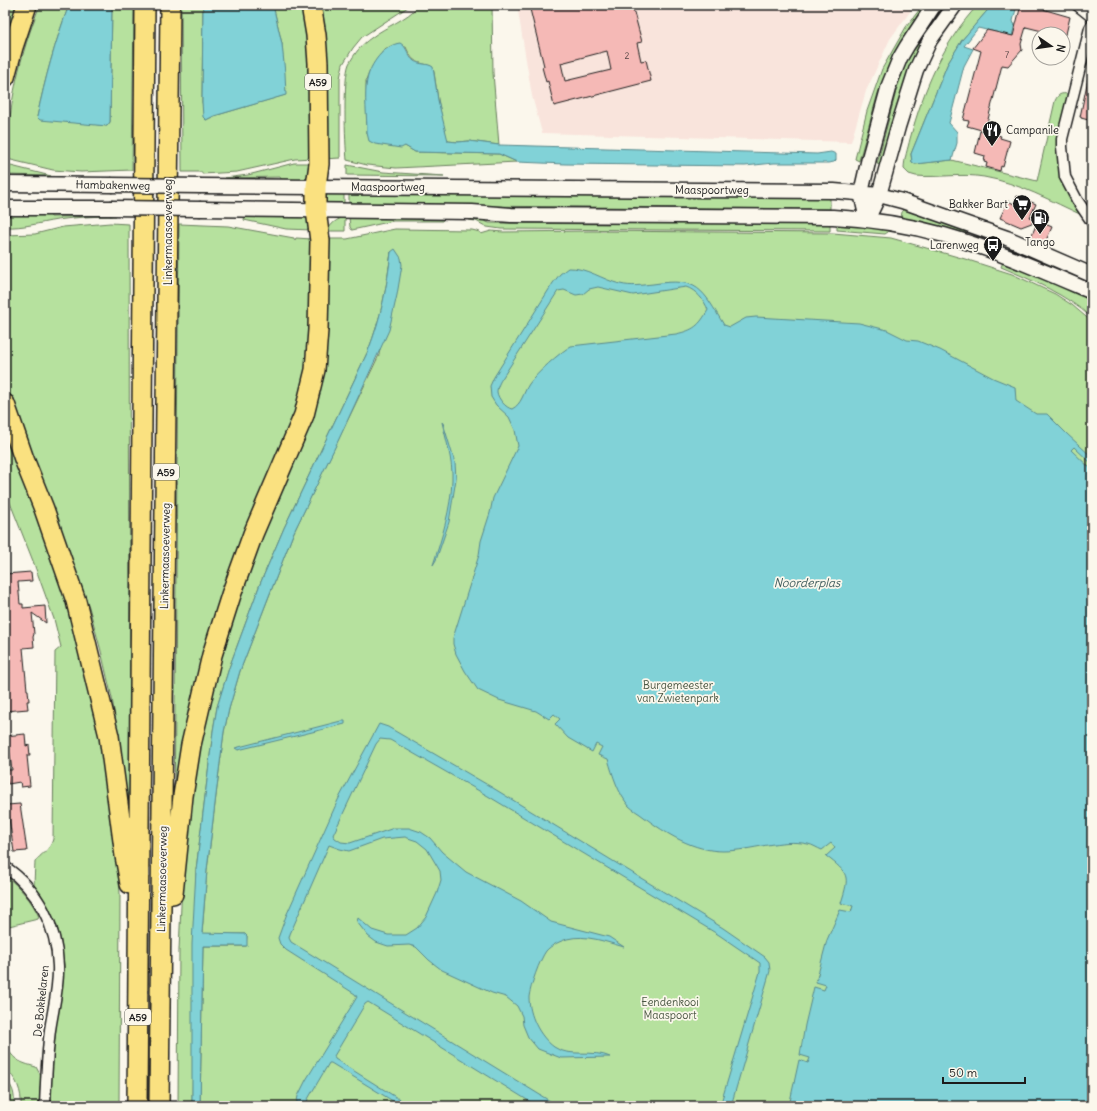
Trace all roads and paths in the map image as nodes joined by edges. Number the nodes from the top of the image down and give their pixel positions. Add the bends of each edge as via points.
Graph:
1 (27, 5) edge
2 (145, 5) edge
3 (170, 5) edge
4 (311, 5) edge
5 (934, 5) edge
6 (955, 5) edge
7 (1077, 5) edge
8 (1092, 17) edge
9 (1092, 25) edge
10 (5, 77) edge
11 (5, 184) edge
12 (316, 186) junction
13 (861, 193) junction
14 (879, 195) junction
15 (5, 208) edge
16 (316, 210) junction
17 (866, 220) junction
18 (1092, 222) edge
19 (1092, 275) edge
20 (1092, 292) edge
21 (5, 404) edge
22 (5, 867) edge
23 (138, 928) junction
24 (161, 938) junction
25 (44, 1106) edge
26 (137, 1106) edge
27 (159, 1106) edge

1 - 10 highway
2 - 23 highway, Linkermaasoeverweg / A59
3 - 24 highway, Linkermaasoeverweg / A59
4 - 12 highway, A59 via 318,63 319,164
5 - 13 main road via 906,46 894,72
6 - 14 main road via 930,40 916,70
7 - 8 street
9 - 18 street via 1062,139 1065,176
11 - 12 main road, Hambakenweg, bridge
12 - 13 main road, Maaspoortweg via 834,190
12 - 16 highway
13 - 14 main road, Maaspoortweg
13 - 17 main road
14 - 17 main road
14 - 19 main road, Maaspoortweg via 910,203 1007,238
15 - 16 main road, Hambakenweg, bridge
16 - 17 main road via 833,217
16 - 24 highway, A59 via 320,241 319,290 317,344 312,383 302,421 240,567 212,655 191,745 183,796 172,915 169,927
17 - 20 main road via 895,224 967,242
21 - 23 highway, A59 via 76,601 109,736 125,856
22 - 25 street, De Bokkelaren via 31,891 43,908 56,944 58,967
23 - 26 highway, Linkermaasoeverweg / A59
24 - 27 highway, Linkermaasoeverweg / A59

